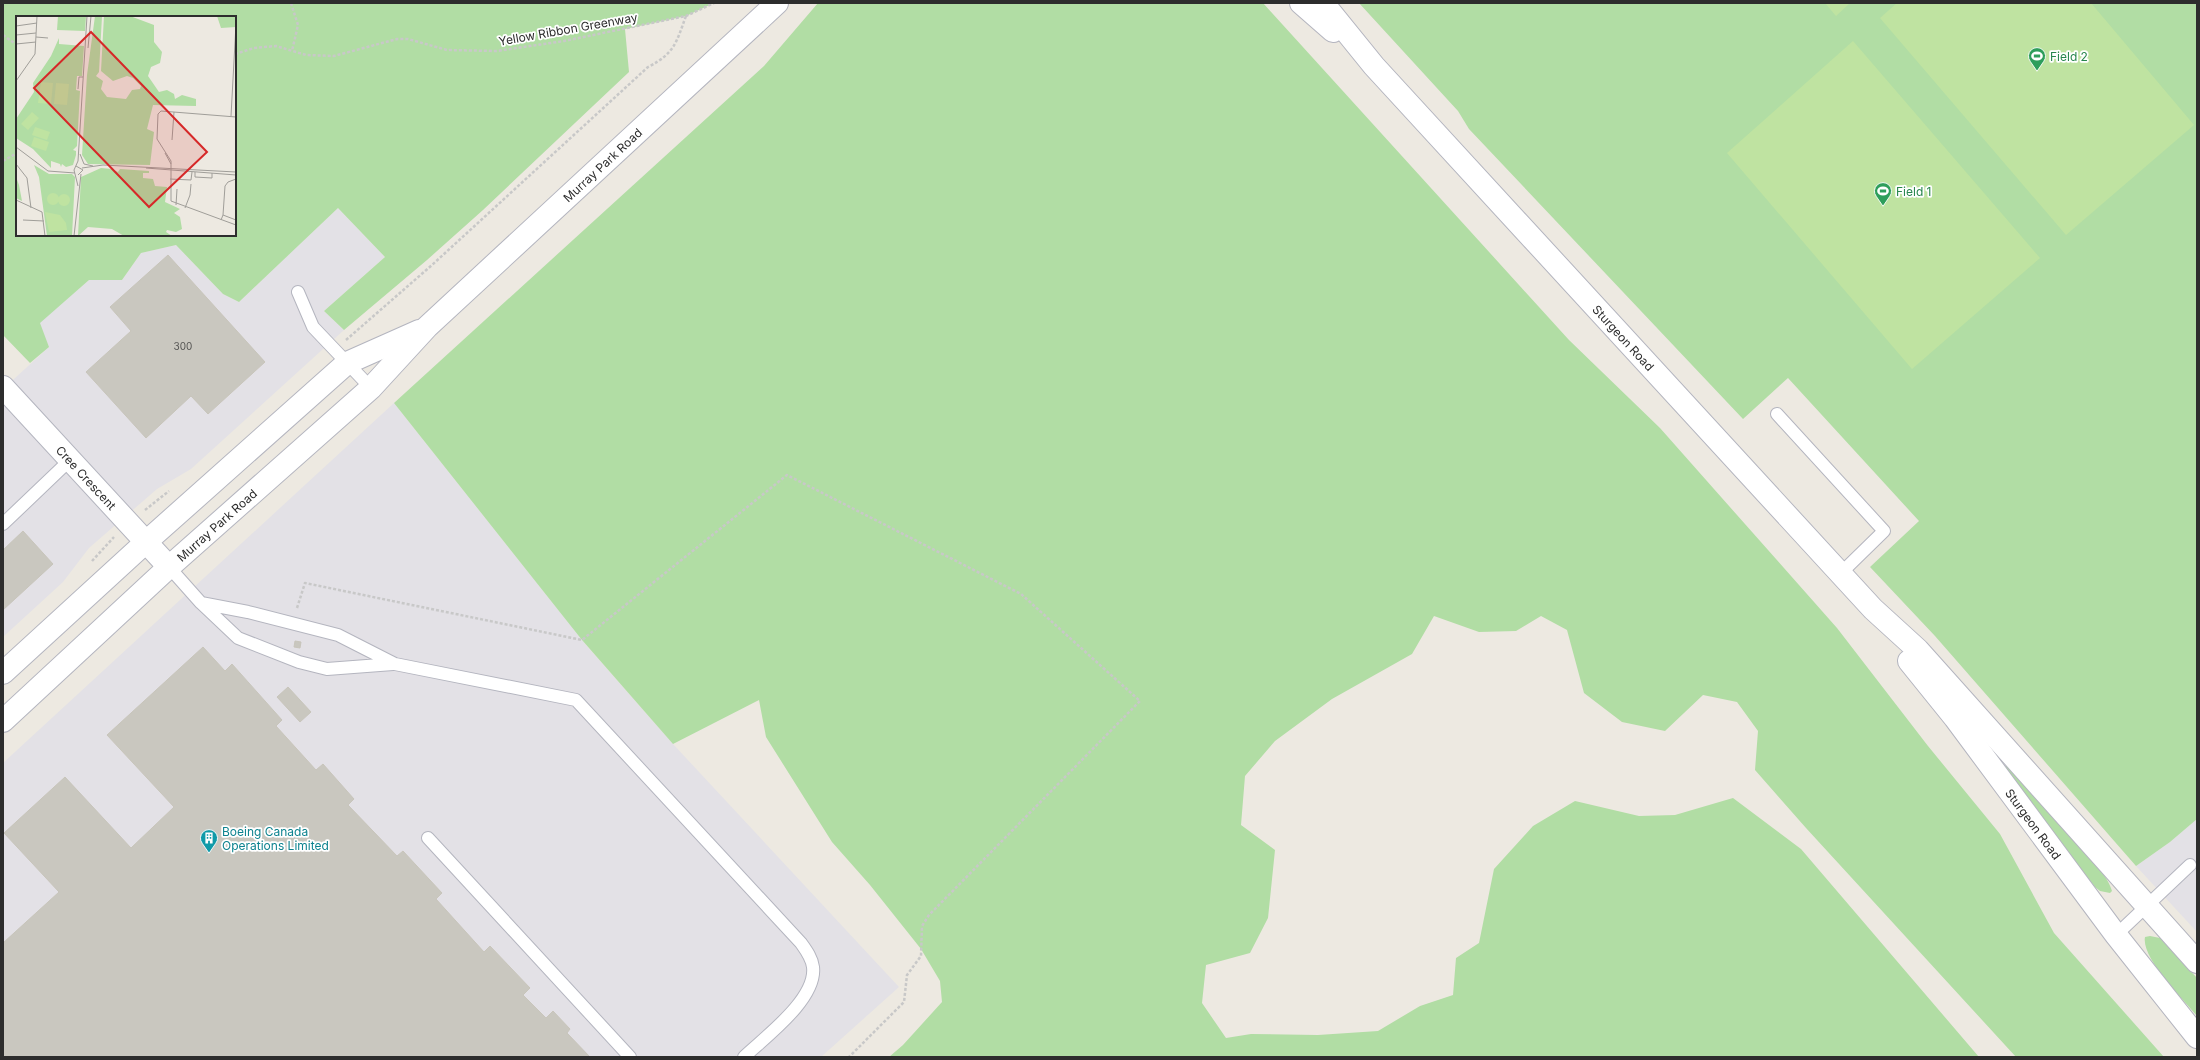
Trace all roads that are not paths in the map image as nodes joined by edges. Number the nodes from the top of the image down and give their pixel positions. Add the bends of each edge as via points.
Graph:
1 (777, 3) edge
2 (1301, 3) edge
3 (1324, 3) edge
4 (1374, 66) junction
5 (298, 292) dead end
6 (427, 327) junction
7 (340, 356) junction
8 (3, 388) edge
9 (370, 388) junction
10 (1777, 414) dead end
11 (70, 460) junction
12 (3, 524) edge
13 (146, 542) junction
14 (170, 568) junction
15 (1840, 574) junction
16 (201, 603) junction
17 (1873, 609) junction
18 (394, 664) junction
19 (3, 673) edge
20 (3, 721) edge
21 (428, 838) dead end
22 (2190, 865) dead end
23 (2146, 905) junction
24 (2116, 935) junction
25 (2197, 962) edge
26 (2197, 1037) edge
27 (630, 1057) edge
28 (744, 1057) edge

1 - 6 main road, Murray Park Road
2 - 4 main road, Sturgeon Road
3 - 4 main road, Sturgeon Road
4 - 15 main road, Sturgeon Road
5 - 7 lane via 313,327
6 - 7 main road, Murray Park Road
6 - 9 main road, Murray Park Road
7 - 9 lane
7 - 13 main road, Murray Park Road
8 - 11 main road, Cree Crescent
9 - 14 main road, Murray Park Road
10 - 15 lane via 1884,531
11 - 12 lane
11 - 13 main road, Cree Crescent
13 - 14 main road, Cree Crescent
13 - 19 main road, Murray Park Road
14 - 16 lane
14 - 20 main road, Murray Park Road
15 - 17 main road, Sturgeon Road
16 - 18 lane via 248,612 338,636
16 - 18 lane via 238,638 299,662 327,669
17 - 23 main road, Sturgeon Road via 1918,650
17 - 24 main road, Sturgeon Road via 1908,660 1955,718
18 - 28 lane via 576,700 801,943 810,955 814,968 806,994 797,1007
21 - 27 lane
22 - 23 lane
23 - 24 lane
23 - 25 main road, Sturgeon Road
24 - 26 main road, Sturgeon Road

